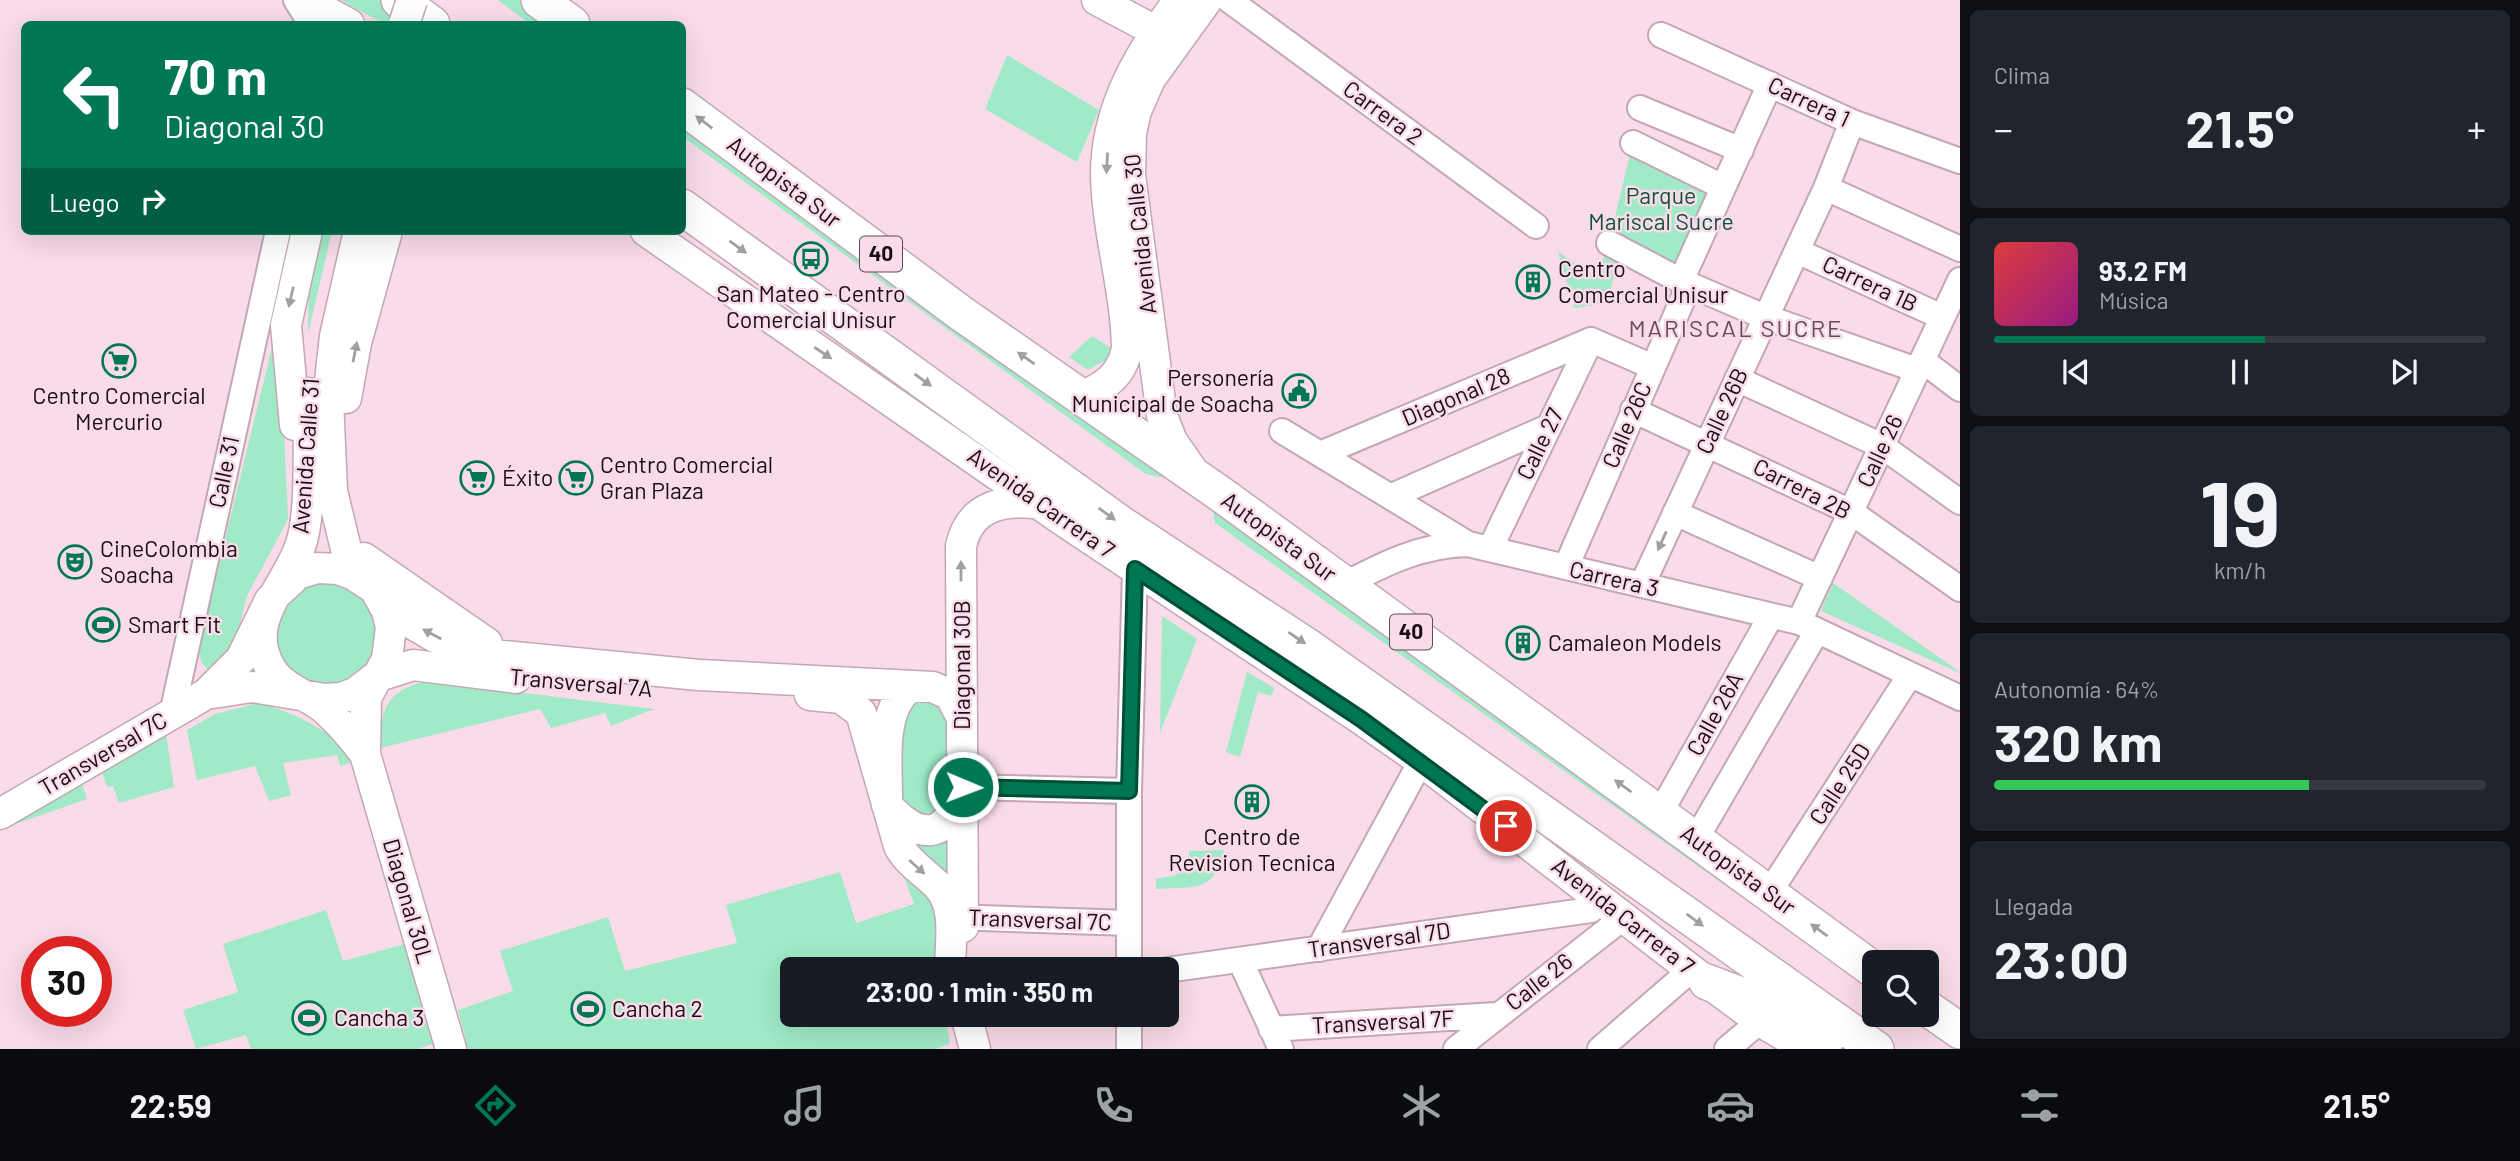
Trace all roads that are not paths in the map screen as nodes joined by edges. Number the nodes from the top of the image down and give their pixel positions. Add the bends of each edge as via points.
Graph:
1 (296, 0) edge
2 (305, 0) edge
3 (398, 0) edge
4 (412, 0) edge
5 (430, 0) edge
6 (539, 0) edge
7 (1097, 0) edge
8 (1179, 0) edge
9 (1207, 0) edge
10 (1229, 0) edge
11 (309, 21) edge
12 (344, 21) edge
13 (405, 21) edge
14 (424, 21) edge
15 (428, 21) edge
16 (568, 21) edge
17 (1661, 34) dead end
18 (1165, 36) junction
19 (1770, 84) junction
20 (1640, 108) dead end
21 (686, 109) edge
22 (1853, 122) junction
23 (1633, 143) dead end
24 (1741, 149) junction
25 (1960, 161) edge
26 (1723, 187) junction
27 (1826, 188) junction
28 (686, 210) edge
29 (1536, 226) dead end
30 (306, 235) edge
31 (339, 235) edge
32 (358, 235) edge
33 (386, 235) edge
34 (652, 235) edge
35 (275, 240) edge
36 (1609, 243) dead end
37 (1960, 249) edge
38 (1797, 250) junction
39 (1960, 280) edge
40 (1685, 283) junction
41 (1765, 317) junction
42 (1942, 317) junction
43 (1138, 321) junction
44 (1591, 340) junction
45 (1920, 365) junction
46 (1653, 367) junction
47 (1737, 379) junction
48 (1960, 389) edge
49 (1082, 397) junction
50 (1633, 410) junction
51 (1548, 427) junction
52 (1282, 431) dead end
53 (1707, 443) junction
54 (1882, 446) junction
55 (1320, 454) junction
56 (1199, 479) junction
57 (1392, 496) junction
58 (306, 498) junction
59 (1960, 502) edge
60 (1040, 505) junction
61 (1851, 512) junction
62 (1675, 513) junction
63 (340, 525) junction
64 (1479, 546) junction
65 (1566, 567) junction
66 (1135, 569) junction
67 (1820, 578) junction
68 (1345, 584) junction
69 (1642, 585) junction
70 (375, 589) junction
71 (1960, 589) edge
72 (270, 600) junction
73 (1771, 616) junction
74 (1808, 626) junction
75 (187, 643) junction
76 (523, 659) junction
77 (1910, 675) junction
78 (376, 677) junction
79 (216, 685) junction
80 (911, 686) junction
81 (306, 696) junction
82 (1960, 698) edge
83 (172, 714) junction
84 (962, 718) junction
85 (365, 754) junction
86 (1421, 761) junction
87 (963, 787) junction
88 (1129, 791) junction
89 (887, 805) junction
90 (1660, 813) junction
91 (0, 814) edge
92 (1696, 839) junction
93 (1640, 880) junction
94 (1769, 893) junction
95 (1591, 911) dead end
96 (1624, 917) junction
97 (957, 918) junction
98 (1129, 923) junction
99 (1319, 948) junction
100 (952, 957) edge
101 (962, 957) edge
102 (1129, 957) edge
103 (1240, 960) junction
104 (1862, 961) edge
105 (1179, 968) edge
106 (1699, 976) junction
107 (1496, 1015) junction
108 (1939, 1016) edge
109 (1760, 1021) junction
110 (954, 1027) edge
111 (969, 1027) edge
112 (1129, 1027) edge
113 (1960, 1030) edge
114 (1276, 1039) edge
115 (1464, 1046) edge
116 (451, 1049) edge
117 (959, 1049) edge
118 (975, 1049) edge
119 (1129, 1049) edge
120 (1600, 1049) edge
121 (1727, 1049) edge
122 (1807, 1049) edge
123 (1847, 1049) edge
124 (1876, 1049) edge

1 - 11 street
2 - 12 main road
3 - 15 highway
4 - 13 main road, bridge
5 - 14 main road
6 - 16 highway
7 - 18 main road
8 - 18 main road, Avenida Calle 30
9 - 18 main road, Avenida Calle 30
10 - 29 street, Carrera 2
17 - 19 street, Carrera 1
18 - 43 main road, Avenida Calle 30 via 1118,103 1107,152 1108,191
19 - 22 street, Carrera 1
19 - 24 street, Calle 26C
20 - 24 street
49 -> 21 highway, Autopista Sur / 40
22 - 25 street, Carrera 1
22 - 27 street, Calle 26B
23 - 26 street
24 - 26 street, Calle 26C
26 - 40 street, Calle 26C
27 - 37 street
27 - 38 street, Calle 26B
28 -> 93 highway via 1121,524 1310,648
30 -> 58 main road via 288,310 286,348
31 - 58 main road, Avenida Calle 31 via 310,378
32 - 63 main road, Avenida Calle 31 via 335,336 328,399 331,480
63 -> 33 main road via 340,427 356,343
34 -> 60 main road, Avenida Carrera 7
35 - 75 street, Calle 31
36 - 40 street
38 - 41 street, Calle 26B
38 - 42 street, Carrera 1B
39 - 42 street, Calle 26
40 - 41 street
40 - 46 street, Calle 26C
41 - 45 street
41 - 47 street, Calle 26B
42 - 45 street, Calle 26
43 - 49 main road, Avenida Calle 30 via 1121,368 1106,385
43 - 56 main road, Avenida Calle 30 via 1166,428
44 - 46 street
44 - 51 street, Calle 27
44 - 55 street, Diagonal 28
45 - 48 street
45 - 54 street, Calle 26
46 - 50 street, Calle 26C
47 - 53 street, Calle 26B
47 - 54 street
49 - 56 highway, Autopista Sur / 40
50 - 53 street, Carrera 2B
50 - 65 street, Calle 26C
51 - 57 street
51 - 64 street, Calle 27
52 - 55 street, Carrera 3
53 - 61 street, Carrera 2B
53 - 62 street, Calle 26B
54 - 59 street
54 - 61 street, Calle 26
55 - 57 street, Carrera 3
56 - 68 highway, Autopista Sur / 40
57 - 64 street, Carrera 3
58 - 72 main road, Avenida Calle 31 via 301,546
60 - 66 main road, Avenida Carrera 7
84 -> 60 main road, Diagonal 30B via 964,535 976,517 995,504
61 - 67 street, Calle 26
61 - 71 street, Carrera 2B
62 - 67 street
62 -> 69 street, Calle 26B
63 - 70 main road, Avenida Calle 31 via 352,560
63 - 76 main road via 370,564 494,647
64 - 65 street, Carrera 3
64 - 68 street via 1440,544 1403,555
65 - 69 street, Carrera 3
66 - 86 main road, Avenida Carrera 7
66 - 88 street
67 - 74 street, Calle 26
90 -> 68 highway, Autopista Sur / 40
69 - 73 street, Carrera 3
70 - 72 main road, Transversal 7C via 352,574 317,568 298,574
76 -> 70 main road, Transversal 7A via 484,654 435,637 392,609
70 - 78 main road, Avenida Calle 31 via 391,627 387,659
72 - 79 main road, Transversal 7C via 241,659
72 - 81 main road, Avenida Calle 31 via 260,639 264,656 285,685
73 - 74 street, Carrera 3
73 - 90 street, Calle 26A
74 - 77 street, Carrera 3
74 - 92 street, Calle 26
75 - 79 street via 200,676
75 - 83 street, Calle 31
76 - 80 main road, Transversal 7A via 699,675
77 - 82 street, Carrera 3
77 - 94 street, Calle 25D
78 - 81 main road, Transversal 7A via 341,698
78 - 85 main road, Avenida Calle 31 via 366,698
78 - 89 main road, Transversal 7A via 427,664 493,676 841,698 861,713
79 - 81 main road, Transversal 7C
79 - 83 main road, Transversal 7C
80 - 84 main road via 942,689
80 - 89 main road via 891,716
81 - 85 main road, Avenida Calle 31 via 325,709
83 - 91 main road, Transversal 7C
84 - 87 main road, Diagonal 30B
85 - 116 main road, Diagonal 30L
86 - 96 main road, Avenida Carrera 7
86 - 99 street
87 - 88 street
87 - 89 main road via 949,821 932,830 909,826
87 - 97 main road, Diagonal 30B
88 - 98 street
89 -> 97 main road via 904,855 938,886
90 - 92 highway, Autopista Sur / 40
92 - 94 highway, Autopista Sur / 40
93 - 106 main road
93 -> 124 highway
104 -> 94 highway, Autopista Sur / 40
95 - 99 street, Transversal 7D
96 - 106 main road, Avenida Carrera 7
96 - 107 street, Calle 26
97 - 98 street, Transversal 7C
97 - 100 main road, Diagonal 30B
97 - 101 main road, Diagonal 30B
98 - 102 street
99 - 103 street, Transversal 7D
103 - 105 street, Transversal 7D
103 - 114 street
106 - 109 main road, Avenida Carrera 7
106 - 120 street
106 - 123 highway
107 - 114 street, Transversal 7F
107 - 115 street, Calle 26
108 - 113 highway
109 - 121 street
109 - 122 main road, Avenida Carrera 7
110 - 117 main road
111 - 118 main road
112 - 119 street

